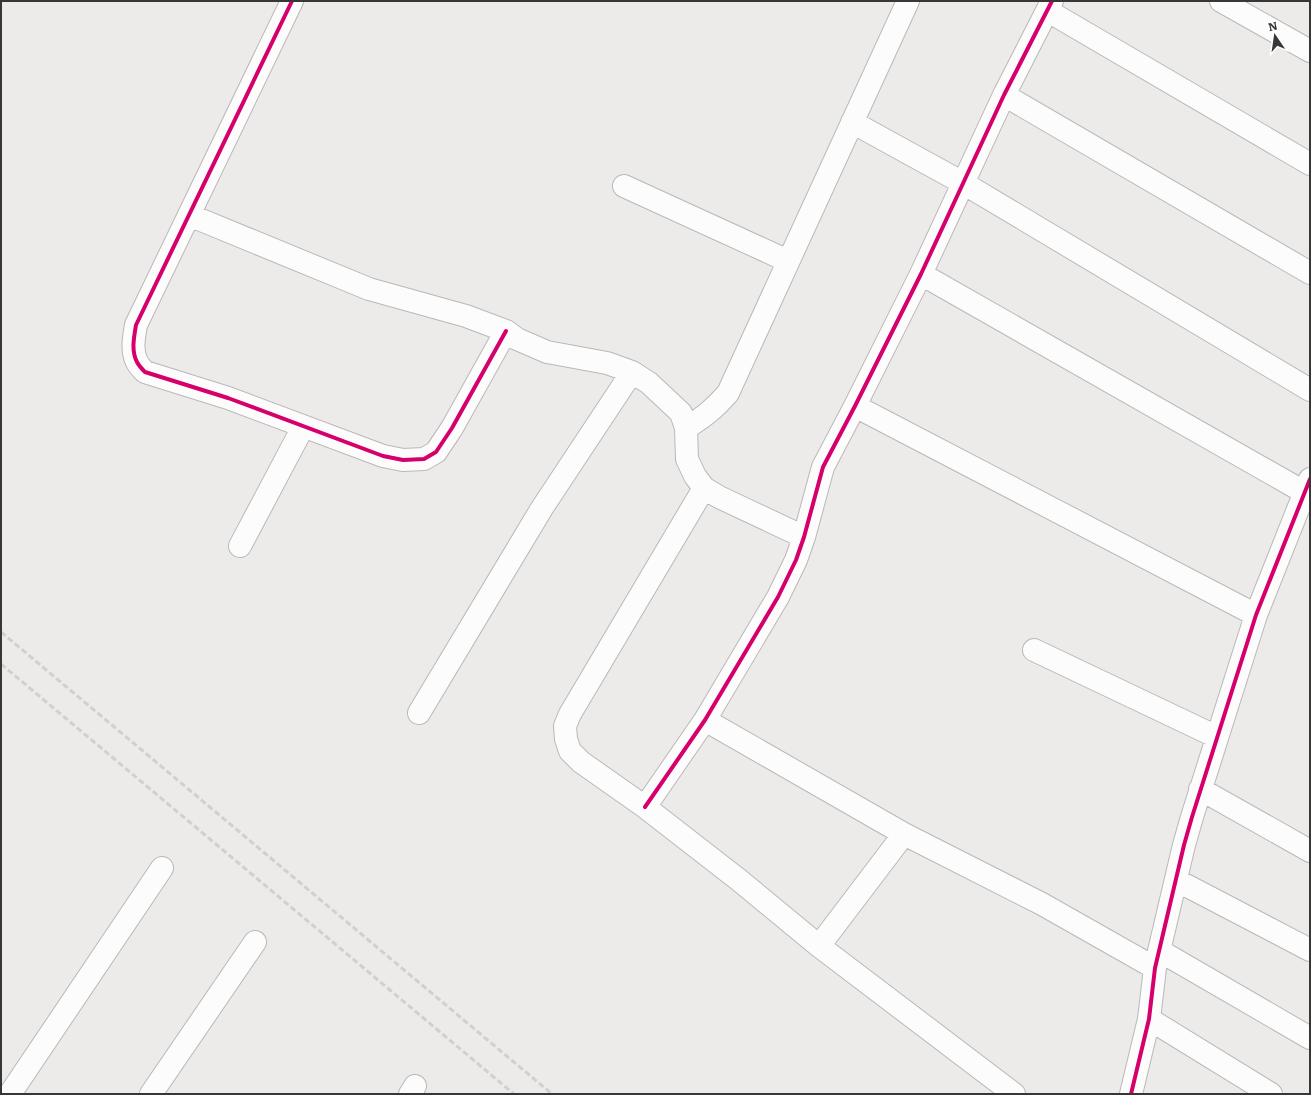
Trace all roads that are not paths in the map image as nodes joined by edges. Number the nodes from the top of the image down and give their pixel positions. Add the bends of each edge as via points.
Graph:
1 (292, 1) edge
2 (908, 1) edge
3 (1221, 1) edge
4 (1050, 6) edge
5 (1310, 51) edge
6 (1004, 95) junction
7 (852, 122) junction
8 (1310, 164) edge
9 (963, 183) junction
10 (624, 186) dead end
11 (189, 215) junction
12 (788, 261) junction
13 (1310, 273) edge
14 (921, 274) junction
15 (506, 331) junction
16 (632, 372) junction
17 (1310, 390) edge
18 (856, 406) junction
19 (303, 427) junction
20 (686, 428) junction
21 (1307, 486) edge
22 (704, 488) junction
23 (804, 537) junction
24 (240, 546) dead end
25 (1256, 615) junction
26 (1034, 650) dead end
27 (419, 713) dead end
28 (705, 720) junction
29 (1217, 736) junction
30 (1200, 789) junction
31 (645, 807) junction
32 (904, 834) junction
33 (1310, 851) edge
34 (162, 868) dead end
35 (1176, 880) junction
36 (255, 942) dead end
37 (819, 946) junction
38 (1310, 950) edge
39 (1157, 960) junction
40 (1149, 1019) junction
41 (1310, 1038) edge
42 (10, 1094) edge
43 (152, 1094) edge
44 (1014, 1094) edge
45 (1131, 1094) edge
46 (1271, 1094) edge

1 - 11 street
2 - 7 street
3 - 5 street
4 - 6 street
4 - 8 street
6 - 9 street
6 - 13 street
7 - 9 street
7 - 12 street
9 - 14 street
9 - 17 street
10 - 12 street
11 - 15 street via 369,289 466,316
11 - 19 street via 136,324 134,354 137,364 145,372 228,398
12 - 20 street via 728,393 715,408
14 - 18 street
14 - 21 street
15 - 16 street via 517,339 547,352 606,363
15 - 19 street via 452,428 436,452 424,459 403,460 383,456
16 - 20 street via 649,383 681,413
16 - 27 street via 542,508
18 - 23 street via 823,467
18 - 25 street
19 - 24 street
20 - 22 street via 687,459
21 - 25 street
22 - 23 street
22 - 31 street via 565,726 570,751 591,770
23 - 28 street via 778,597
25 - 29 street
26 - 29 street
28 - 31 street
28 - 32 street
29 - 30 street
30 - 33 street
30 - 35 street
31 - 37 street
32 - 37 street
32 - 39 street
34 - 42 street
35 - 38 street
35 - 39 street
36 - 43 street
37 - 44 street
39 - 40 street
39 - 41 street
40 - 45 street
40 - 46 street

